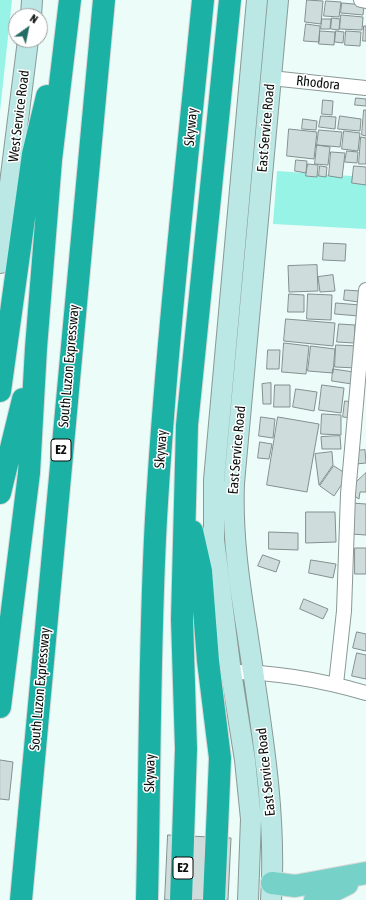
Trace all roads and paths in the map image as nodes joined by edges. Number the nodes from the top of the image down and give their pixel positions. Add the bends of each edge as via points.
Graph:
1 (104, 0) edge
2 (203, 0) edge
3 (230, 0) edge
4 (257, 0) edge
5 (278, 0) edge
6 (361, 0) edge
7 (366, 0) edge
8 (69, 8) edge
9 (27, 48) edge
10 (271, 78) junction
11 (366, 88) edge
12 (240, 174) junction
13 (262, 175) junction
14 (0, 263) edge
15 (366, 290) edge
16 (36, 348) junction
17 (0, 391) edge
18 (184, 492) junction
19 (0, 493) edge
20 (231, 672) junction
21 (253, 672) junction
22 (336, 684) junction
23 (366, 693) edge
24 (0, 706) edge
25 (366, 874) edge
26 (271, 892) edge
27 (21, 900) edge
28 (147, 900) edge
29 (182, 900) edge
30 (214, 900) edge
31 (248, 900) edge
32 (315, 900) edge

1 - 27 highway, South Luzon Expressway / E2
2 - 28 highway, Skyway via 162,428 156,517 151,615
3 - 18 highway, Skyway / E2 via 187,425
4 - 12 main road, East Service Road
5 - 10 main road, East Service Road
6 - 7 street
8 - 16 highway, E2 via 52,160
8 - 17 highway via 33,154
9 - 14 main road, West Service Road
10 - 11 street, Rhodora
10 - 13 main road, East Service Road
12 - 13 main road
12 - 20 main road, East Service Road via 214,480 214,540
13 - 21 main road, East Service Road via 233,517
15 - 22 street via 348,494 344,611
16 - 19 highway, E2
16 - 24 highway, E2 via 29,472
18 - 29 highway, Skyway / E2 via 182,619 186,749
18 - 30 highway, Skyway / E2 via 201,571 208,661 220,758
20 - 21 street
20 - 31 main road, East Service Road via 245,760 251,819
21 - 22 street
21 - 26 main road, East Service Road via 271,818
22 - 23 street
25 - 26 main road
25 - 32 main road

